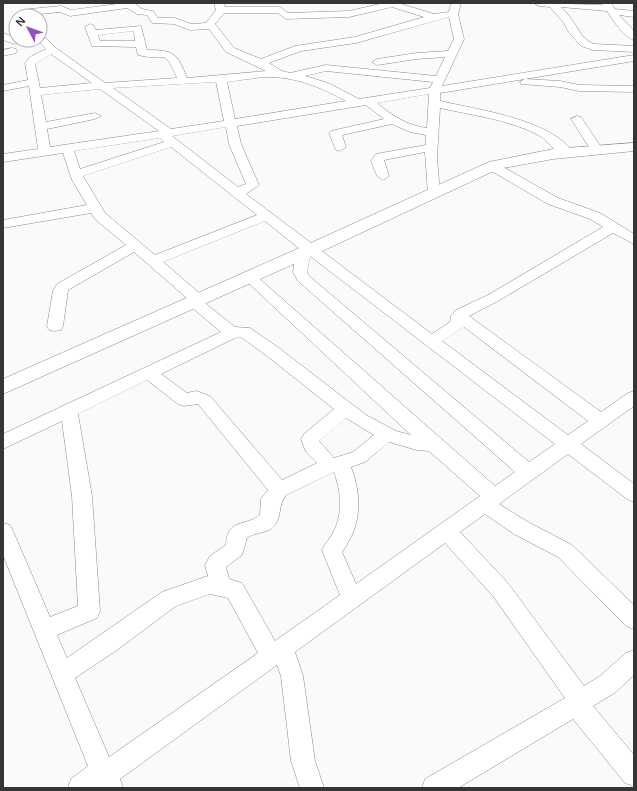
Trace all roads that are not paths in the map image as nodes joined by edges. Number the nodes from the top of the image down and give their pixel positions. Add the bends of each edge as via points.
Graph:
1 (456, 3) edge
2 (539, 3) edge
3 (129, 4) edge
4 (350, 4) dead end
5 (553, 4) junction
6 (62, 6) edge
7 (220, 6) edge
8 (583, 6) junction
9 (281, 7) edge
10 (610, 7) edge
11 (372, 9) junction
12 (48, 10) edge
13 (453, 14) junction
14 (634, 14) edge
15 (434, 17) junction
16 (589, 17) dead end
17 (210, 26) junction
18 (634, 37) edge
19 (141, 45) junction
20 (48, 46) edge
21 (634, 49) edge
22 (52, 50) junction
23 (452, 54) junction
24 (634, 58) edge
25 (377, 62) dead end
26 (261, 63) junction
27 (279, 74) junction
28 (375, 74) junction
29 (290, 76) junction
30 (505, 78) junction
31 (221, 79) junction
32 (440, 79) junction
33 (183, 80) junction
34 (99, 85) junction
35 (33, 87) junction
36 (3, 88) edge
37 (435, 89) junction
38 (634, 90) edge
39 (357, 100) junction
40 (434, 103) junction
41 (96, 116) dead end
42 (577, 119) dead end
43 (391, 121) junction
44 (232, 122) junction
45 (41, 126) junction
46 (433, 132) junction
47 (168, 137) junction
48 (340, 146) dead end
49 (432, 147) junction
50 (67, 148) junction
51 (633, 148) edge
52 (597, 150) junction
53 (44, 151) junction
54 (568, 153) junction
55 (3, 158) edge
56 (492, 166) junction
57 (76, 174) junction
58 (382, 176) dead end
59 (237, 193) junction
60 (434, 194) junction
61 (95, 208) junction
62 (266, 216) junction
63 (3, 224) edge
64 (613, 227) junction
65 (634, 240) edge
66 (134, 246) junction
67 (307, 252) junction
68 (152, 261) junction
69 (249, 278) junction
70 (196, 301) junction
71 (459, 316) junction
72 (55, 326) dead end
73 (232, 333) junction
74 (431, 341) junction
75 (149, 372) junction
76 (3, 387) edge
77 (634, 397) edge
78 (345, 409) junction
79 (69, 411) junction
80 (601, 421) junction
81 (386, 435) junction
82 (3, 442) edge
83 (432, 444) junction
84 (570, 444) junction
85 (335, 464) junction
86 (529, 473) junction
87 (279, 490) junction
88 (634, 494) edge
89 (489, 501) junction
90 (447, 531) junction
91 (3, 532) edge
92 (212, 585) junction
93 (352, 599) junction
94 (634, 619) edge
95 (44, 630) junction
96 (278, 652) junction
97 (634, 660) edge
98 (62, 674) junction
99 (579, 702) junction
100 (634, 774) edge
101 (107, 779) edge
102 (80, 788) edge
103 (312, 788) edge
104 (434, 788) edge

1 - 13 street
2 - 5 street
3 - 6 street via 70,13
3 - 17 street via 140,12 150,13 155,21 175,20 190,27
4 - 11 street
5 - 8 street
5 - 21 street via 585,44 593,47
6 - 12 street
7 - 9 street via 264,14
7 - 17 street
8 - 10 street
8 - 16 street
9 - 11 street via 286,16 343,14
10 - 14 street
10 - 18 street
11 - 15 street via 396,5
13 - 15 street
13 - 23 street via 459,39
15 - 26 street via 356,40 299,48
17 - 26 street via 227,48
19 - 19 street via 138,28 91,30 96,44
19 - 33 street via 143,53 163,52 172,57
20 - 22 street
22 - 34 street
22 - 35 street via 30,63
23 - 25 street
23 - 32 street
24 - 30 street
26 - 27 street
27 - 29 street
27 - 31 street
28 - 29 street via 359,70 326,68
28 - 32 street
28 - 39 street via 372,79 375,88
29 - 39 street via 310,80
30 - 37 street
30 - 38 street via 579,88
31 - 33 street
31 - 44 street
32 - 37 street
33 - 34 street
34 - 35 street
34 - 47 street
35 - 36 street
35 - 45 street
37 - 39 street
37 - 40 street
39 - 43 street
39 - 44 street
40 - 46 street
40 - 54 street via 526,125 545,134
41 - 45 street
42 - 52 street
43 - 46 street via 414,130
43 - 48 street via 335,133
44 - 47 street
44 - 59 street via 235,144 253,186
45 - 53 street
46 - 49 street
47 - 50 street
47 - 57 street
47 - 59 street
49 - 58 street via 380,157 377,161
49 - 60 street
50 - 53 street
50 - 57 street
51 - 52 main road
52 - 54 main road
53 - 55 street
54 - 56 main road
56 - 60 main road
56 - 64 street via 553,201 595,216
57 - 61 street
59 - 62 street
60 - 67 main road
61 - 63 street
61 - 66 street via 111,227
62 - 67 street
62 - 68 street
64 - 65 street
64 - 71 street
66 - 68 street
66 - 72 street via 62,287
67 - 69 main road
67 - 74 street
67 - 86 street via 300,272 303,278
68 - 70 street
69 - 70 main road
69 - 83 street
70 - 73 street
70 - 76 main road
71 - 74 street via 459,323 456,326
71 - 80 street
73 - 75 street
73 - 78 street via 244,332
74 - 84 street
75 - 79 street
75 - 87 street via 184,400 204,400
77 - 80 street
78 - 81 street
78 - 85 street via 310,439 312,447
79 - 82 street
79 - 95 street via 82,496 89,611
80 - 84 street
81 - 83 street
81 - 85 street via 359,457
83 - 89 street
84 - 86 street
84 - 88 street
85 - 87 street
85 - 93 street via 348,481 350,505 344,533 332,550
86 - 89 street
87 - 92 street via 271,499 269,518 238,533 233,551 218,561 216,565 219,578
89 - 90 street
89 - 94 street via 521,528 566,552
90 - 93 street
90 - 99 street via 500,589
91 - 95 street
92 - 96 street via 235,590
92 - 98 street via 169,599
93 - 96 street
95 - 98 street
96 - 101 street via 114,769
96 - 103 street via 292,676 303,761
97 - 99 street via 608,684
98 - 101 street
99 - 100 street
99 - 104 street
101 - 102 street

